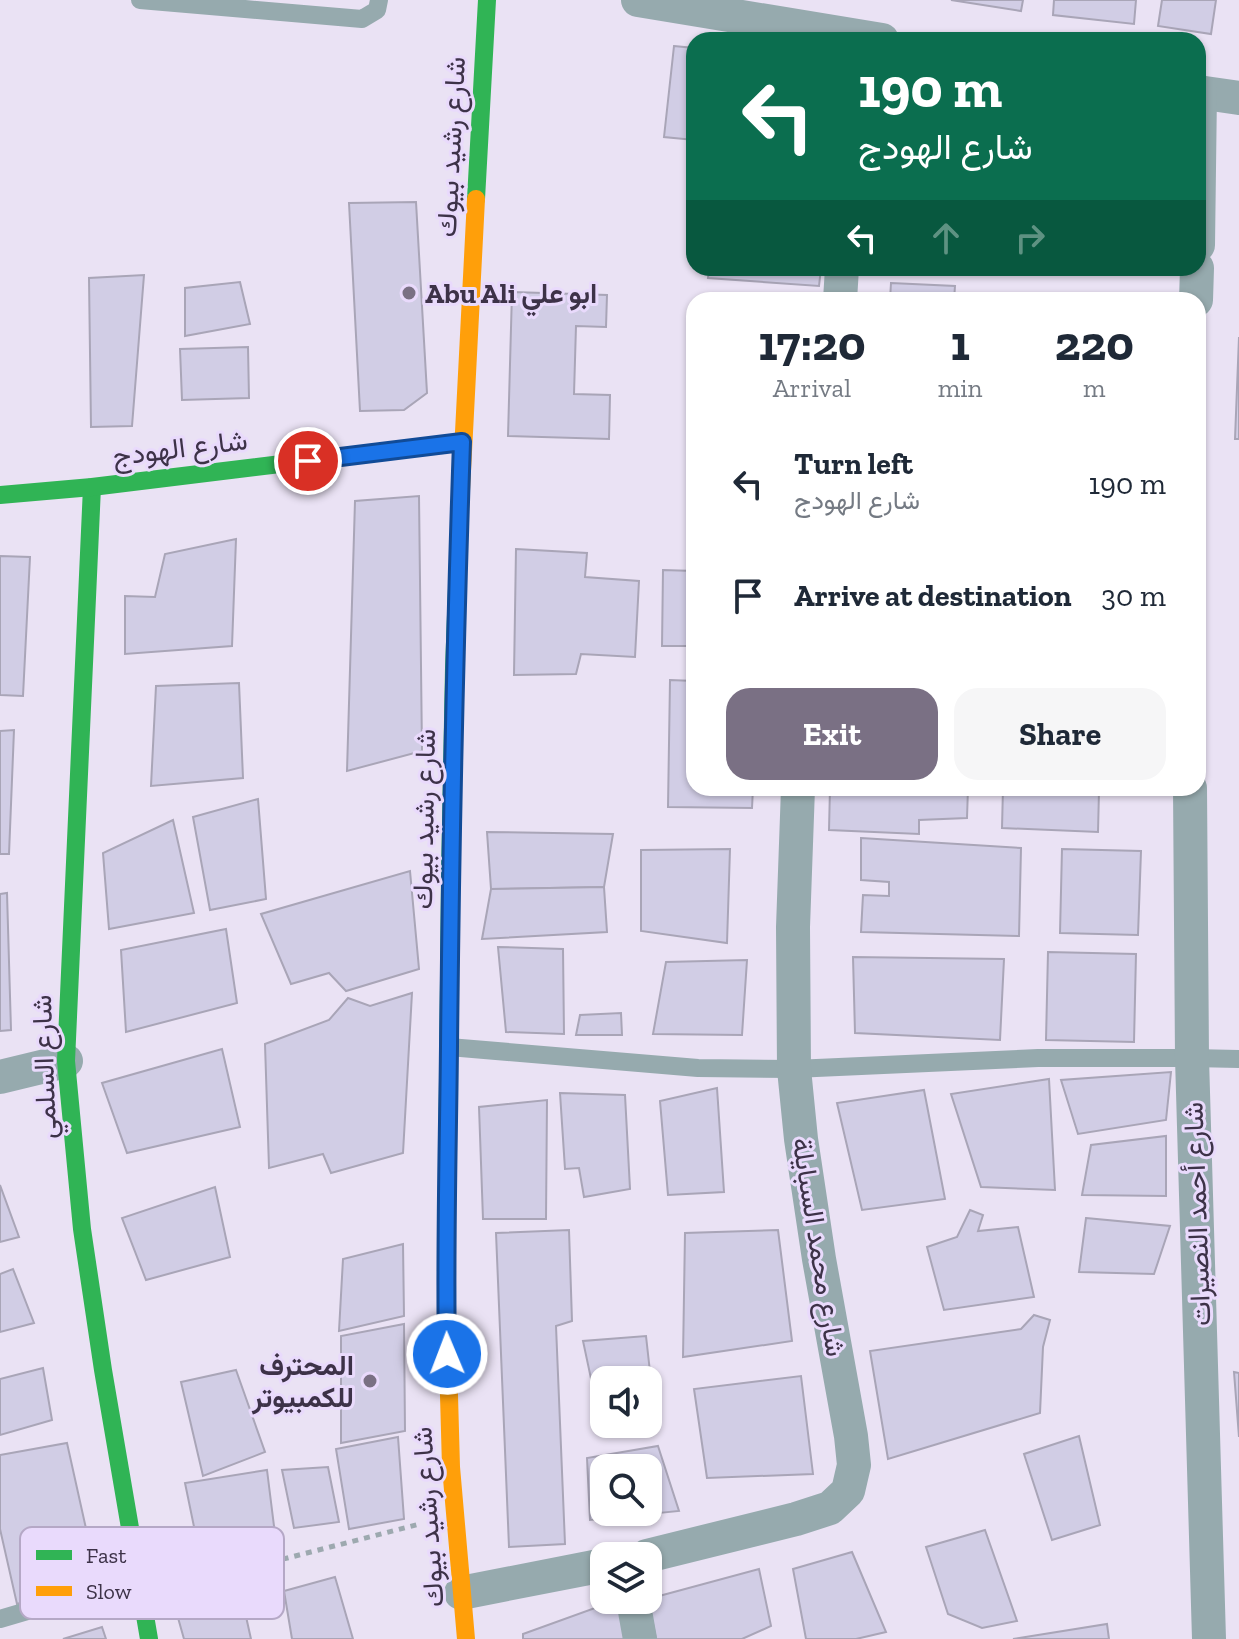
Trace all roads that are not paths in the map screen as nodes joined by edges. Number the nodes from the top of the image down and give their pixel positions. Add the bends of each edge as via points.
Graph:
1 (140, 0) edge
2 (379, 0) edge
3 (487, 0) edge
4 (638, 0) edge
5 (803, 13) edge
6 (850, 32) edge
7 (1206, 93) edge
8 (1239, 98) edge
9 (462, 442) junction
10 (92, 487) junction
11 (0, 495) edge
12 (798, 796) edge
13 (1190, 796) edge
14 (449, 1047) junction
15 (1192, 1058) junction
16 (1239, 1059) edge
17 (66, 1061) junction
18 (794, 1069) junction
19 (0, 1077) edge
20 (130, 1527) edge
21 (662, 1552) edge
22 (590, 1568) edge
23 (461, 1593) junction
24 (20, 1614) edge
25 (636, 1614) edge
26 (0, 1619) edge
27 (146, 1619) edge
28 (149, 1639) edge
29 (466, 1639) edge
30 (640, 1639) edge
31 (1209, 1639) edge

1 - 2 lane via 362,19 377,10
3 - 9 street, شارع رشيد بيوك
4 - 5 street
5 - 6 street
7 - 8 street
9 - 10 street, شارع الهودج
9 - 14 street, شارع رشيد بيوك
10 - 11 street, شارع الهودج
10 - 17 street, شارع السلمي
12 - 18 street, شارع محمد السبايلة
13 - 15 street, شارع أحمد النصيرات
14 - 18 lane via 698,1068
14 - 23 street, شارع رشيد بيوك via 446,1262 451,1467
15 - 16 lane
15 - 18 lane via 1038,1058
15 - 31 street, شارع أحمد النصيرات
17 - 19 street
17 - 20 street, شارع السلمي via 82,1229
18 - 21 street, شارع محمد السبايلة via 819,1259 851,1436 854,1465 848,1491 830,1508
22 - 23 street
23 - 29 street, شارع رشيد بيوك
24 - 26 lane
25 - 30 street
27 - 28 street, شارع السلمي

